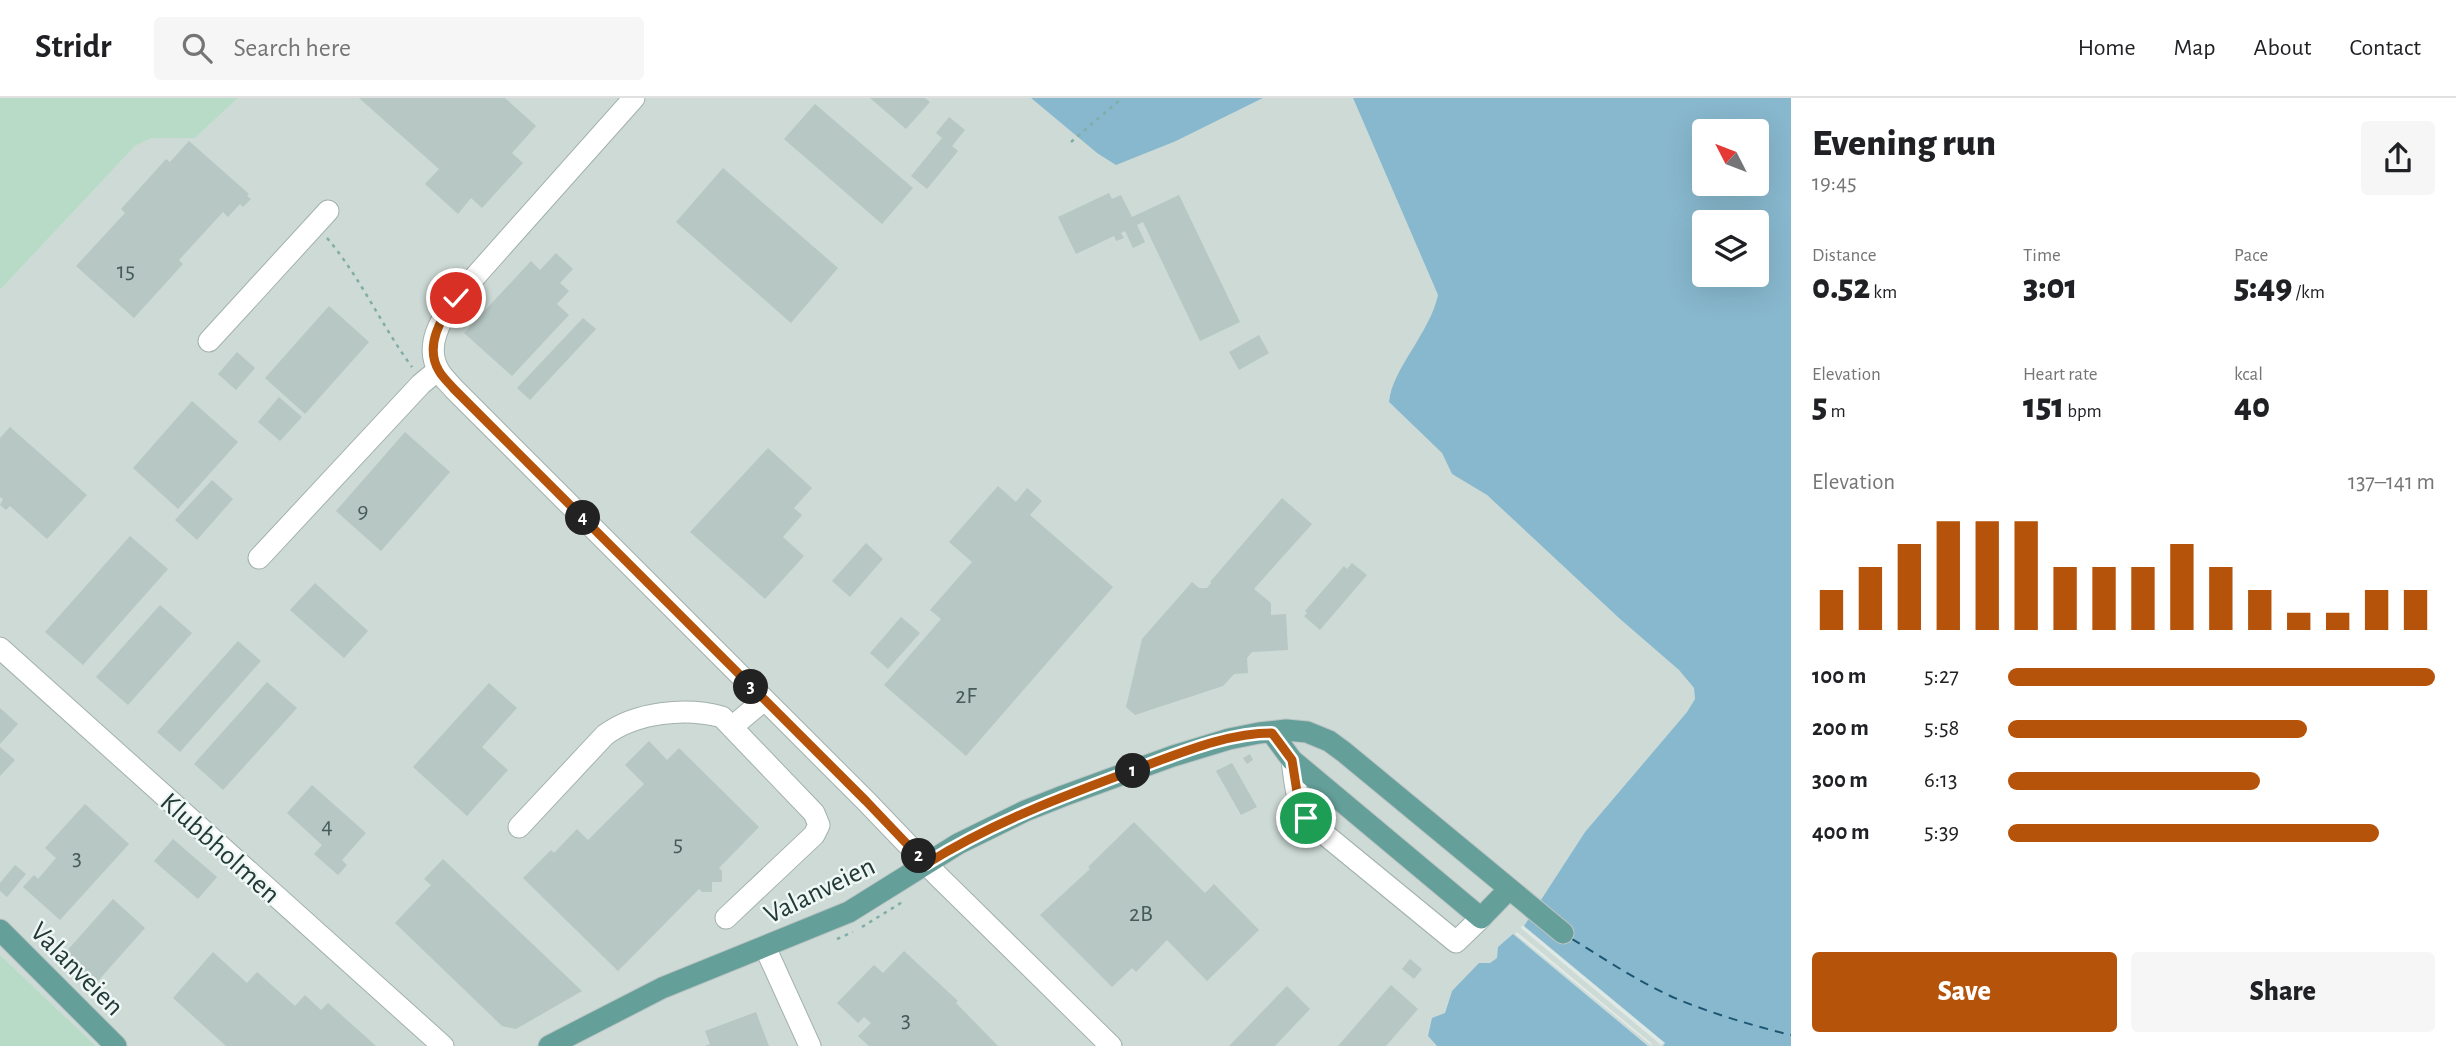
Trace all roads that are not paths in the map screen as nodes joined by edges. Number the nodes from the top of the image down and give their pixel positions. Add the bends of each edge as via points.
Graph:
1 (634, 98) edge
2 (328, 211) dead end
3 (209, 341) dead end
4 (438, 370) junction
5 (259, 558) dead end
6 (0, 648) edge
7 (764, 700) junction
8 (732, 727) junction
9 (1272, 733) junction
10 (1292, 760) junction
11 (519, 827) dead end
12 (926, 864) junction
13 (1508, 889) junction
14 (726, 918) dead end
15 (1481, 918) junction
16 (0, 930) edge
17 (1563, 933) dead end
18 (765, 947) junction
19 (559, 1044) edge
20 (116, 1046) edge
21 (443, 1046) edge
22 (810, 1046) edge
23 (1111, 1046) edge

1 - 4 street via 444,315 433,349
2 - 3 street
4 - 5 street
4 - 7 street
6 - 21 street, Klubbholmen
7 - 8 street
7 - 12 street
8 - 11 street via 722,717 702,712 621,724 605,735
8 - 14 street via 814,813 819,825 814,835
9 - 10 main road
9 - 12 main road, Valanveien via 1229,738 1063,796 994,826
9 - 13 main road, Valanveien via 1307,732 1329,741
10 - 15 main road
10 - 15 street via 1299,805 1317,828 1456,942
12 - 18 main road, Valanveien via 849,912
12 - 23 street
13 - 15 main road
13 - 17 main road, Valanveien
16 - 20 main road, Valanveien
18 - 19 main road, Valanveien via 662,988
18 - 22 street

